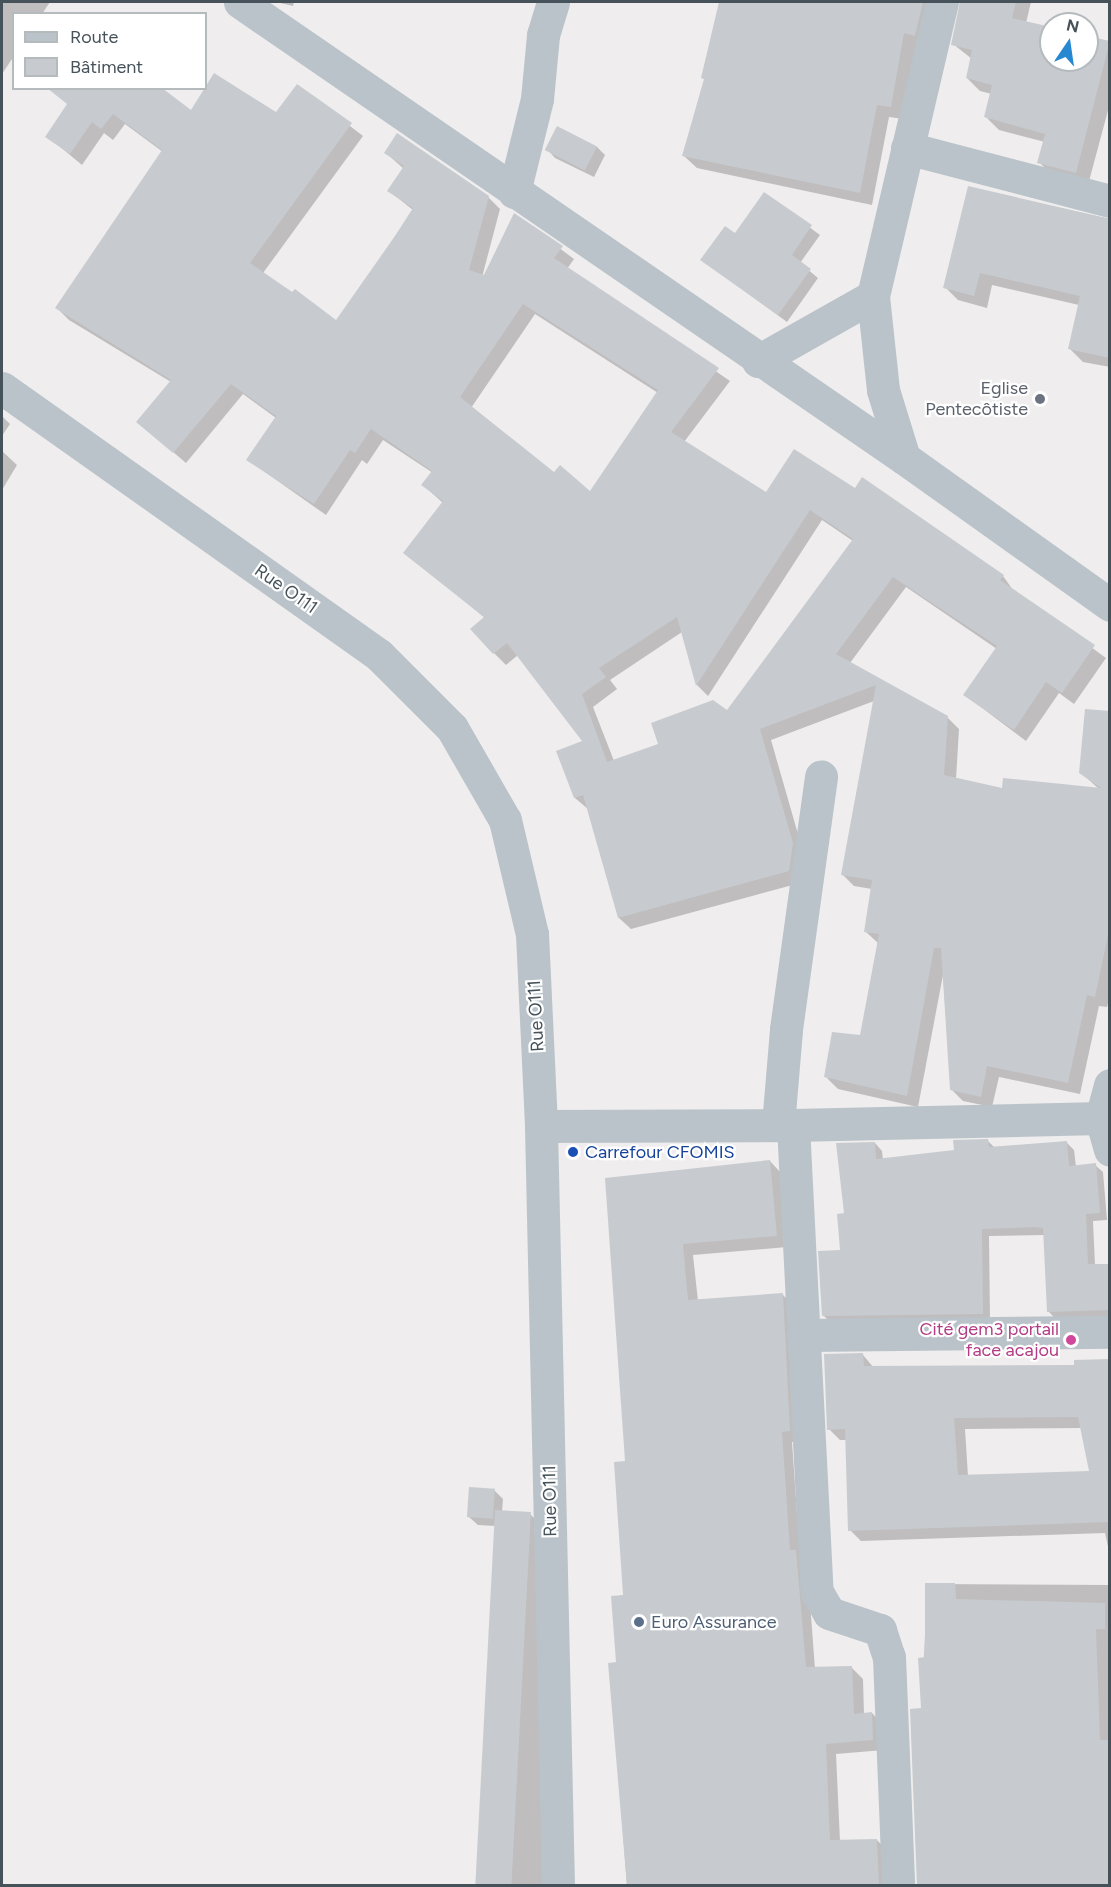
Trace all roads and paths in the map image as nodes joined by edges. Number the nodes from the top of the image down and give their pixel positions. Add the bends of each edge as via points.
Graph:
1 (240, 2) edge
2 (552, 2) edge
3 (942, 2) edge
4 (908, 148) junction
5 (514, 192) junction
6 (1110, 201) edge
7 (873, 296) junction
8 (758, 361) junction
9 (2, 388) edge
10 (904, 458) junction
11 (1110, 605) edge
12 (821, 776) dead end
13 (1110, 1085) edge
14 (1101, 1118) junction
15 (785, 1125) junction
16 (542, 1126) junction
17 (1110, 1150) edge
18 (1110, 1332) edge
19 (803, 1335) junction
20 (558, 1886) edge
21 (898, 1886) edge

1 - 5 street
2 - 5 street via 543,35 537,99
3 - 4 street
4 - 6 street
4 - 7 street
5 - 8 street
7 - 8 street
7 - 10 street via 883,390
8 - 10 street
9 - 16 street, Rue O111 via 379,655 452,728 504,820 532,934
10 - 11 street
12 - 15 street via 786,1029
13 - 14 street
14 - 15 street
14 - 17 street
15 - 16 street
15 - 19 street
16 - 20 street, Rue O111
18 - 19 street
19 - 21 street via 817,1592 829,1613 880,1630 889,1657

